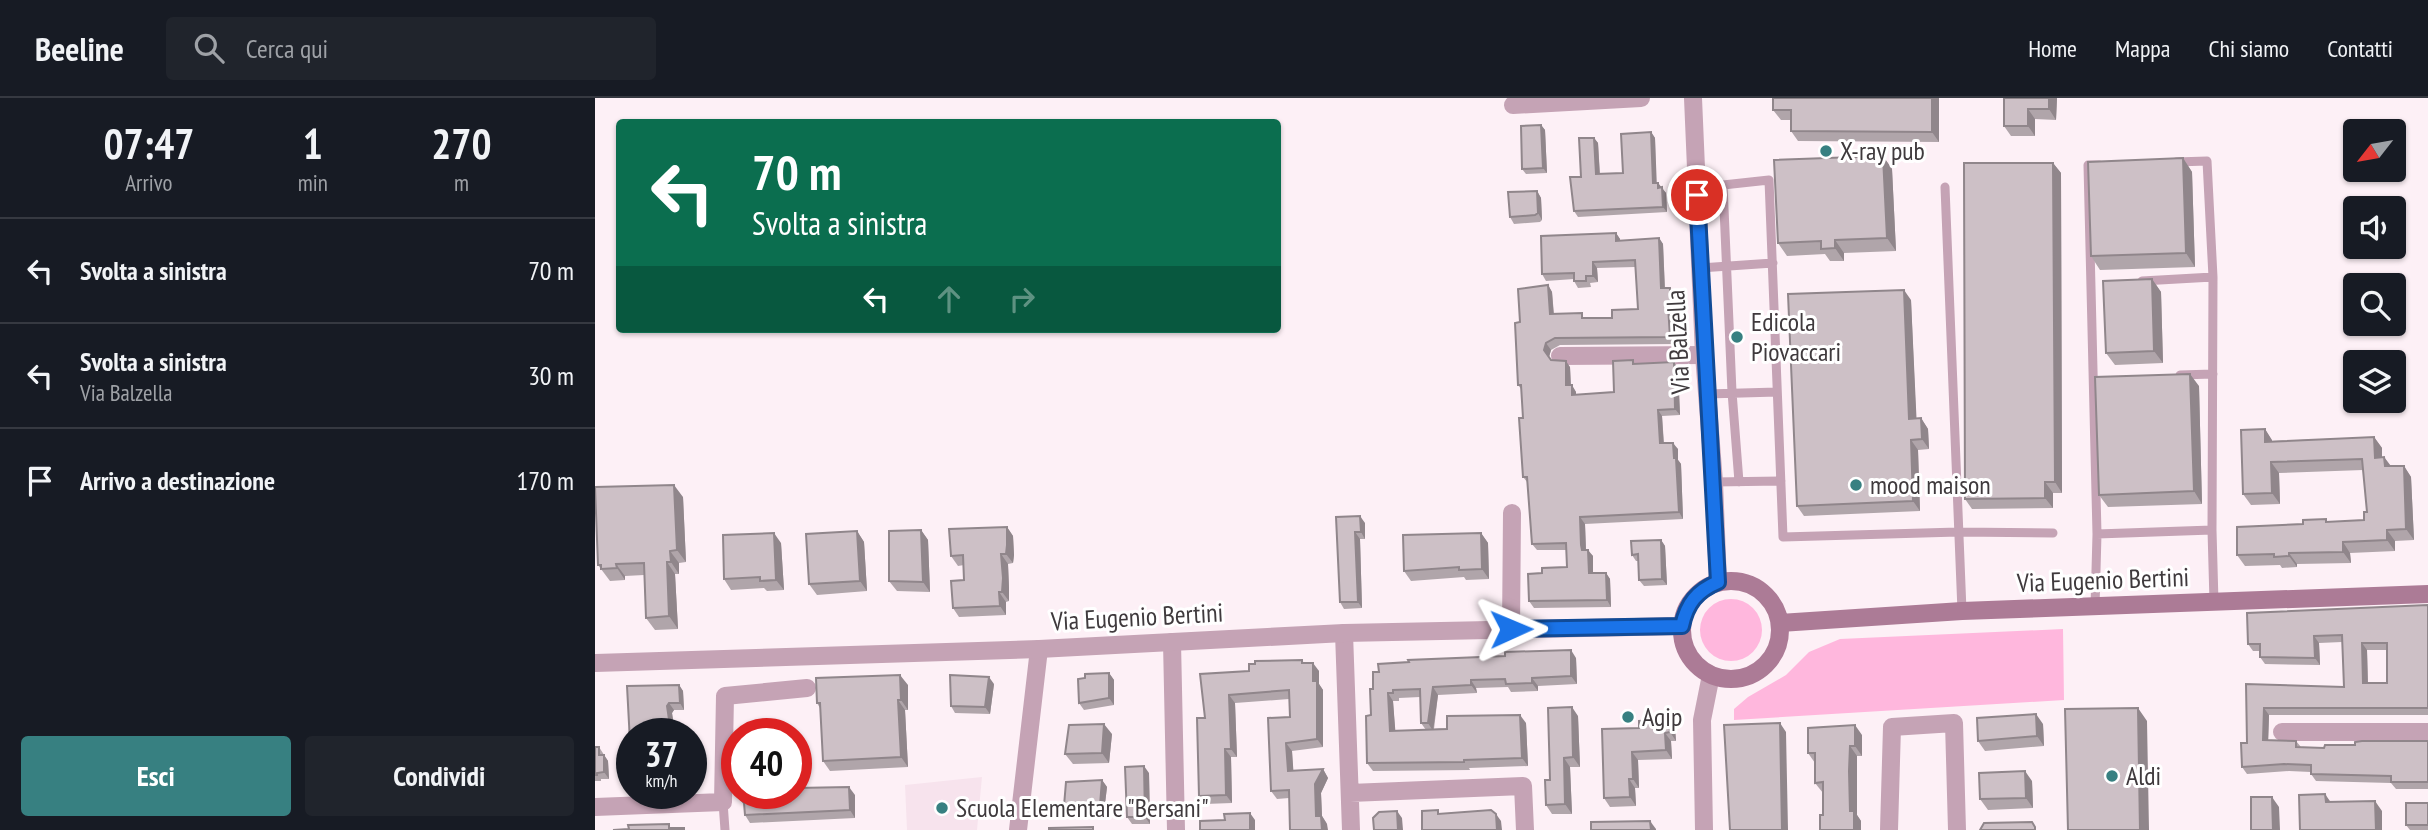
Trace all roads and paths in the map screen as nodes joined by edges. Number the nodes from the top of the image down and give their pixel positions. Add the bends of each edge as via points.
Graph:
1 (1641, 98) edge
2 (1693, 98) edge
3 (1513, 105) dead end
4 (2167, 163) edge
5 (2114, 164) edge
6 (1945, 187) dead end
7 (1773, 263) junction
8 (1728, 267) junction
9 (1700, 268) junction
10 (2213, 276) junction
11 (2131, 281) edge
12 (2104, 283) edge
13 (2090, 284) junction
14 (1704, 355) junction
15 (1560, 356) dead end
16 (2213, 374) junction
17 (2173, 375) edge
18 (2106, 377) edge
19 (2092, 378) junction
20 (1732, 392) junction
21 (1777, 392) junction
22 (1707, 394) junction
23 (1781, 481) junction
24 (1714, 482) junction
25 (1739, 482) junction
26 (1512, 513) dead end
27 (2212, 530) junction
28 (1958, 532) junction
29 (2053, 533) dead end
30 (2097, 534) junction
31 (1718, 582) junction
32 (2428, 594) edge
33 (2214, 603) junction
34 (2095, 607) junction
35 (1962, 611) junction
36 (1780, 623) junction
37 (1682, 626) junction
38 (1511, 629) junction
39 (1343, 633) junction
40 (1172, 642) junction
41 (1039, 649) junction
42 (595, 663) edge
43 (1710, 675) junction
44 (807, 688) dead end
45 (725, 718) edge
46 (2281, 732) dead end
47 (2428, 732) edge
48 (1350, 793) junction
49 (721, 802) edge
50 (595, 807) edge
51 (724, 809) edge
52 (725, 830) edge
53 (1018, 830) edge
54 (1176, 830) edge
55 (1351, 830) edge
56 (1525, 830) edge
57 (1704, 830) edge
58 (1889, 830) edge
59 (1957, 830) edge

1 - 3 street
2 - 9 street, Via Balzella
4 - 10 lane via 2207,161
5 - 13 lane via 2088,165
6 - 28 lane
7 - 8 lane
7 - 8 lane via 1769,180 1723,185
7 - 21 lane
8 - 9 lane
8 - 20 lane
9 - 14 street, Via Balzella
10 - 11 lane
10 - 16 lane
12 - 13 lane
13 - 19 lane
14 - 15 street
14 - 22 street, Via Balzella
16 - 17 lane
16 - 27 lane
18 - 19 lane
19 - 30 lane
20 - 21 lane
20 - 22 lane
20 - 25 lane
21 - 23 lane
22 - 24 street, Via Balzella
23 - 25 lane
23 - 28 lane via 1783,537
24 - 25 lane
24 - 31 street, Via Balzella
26 - 38 street
27 - 30 lane
27 - 33 lane
28 - 29 lane
28 - 35 lane
30 - 34 lane
31 - 36 main road via 1751,584 1775,607
31 - 37 main road via 1693,598
32 - 33 main road, Via Eugenio Bertini
33 - 34 main road, Via Eugenio Bertini
34 - 35 main road, Via Eugenio Bertini
35 - 36 main road, Via Eugenio Bertini
36 - 43 main road via 1779,640 1761,669 1728,679
37 - 38 street, Via Eugenio Bertini
37 - 43 main road via 1688,655
38 - 39 street, Via Eugenio Bertini
39 - 40 street, Via Eugenio Bertini
39 - 48 street
40 - 41 street, Via Eugenio Bertini
40 - 54 street
41 - 42 street, Via Eugenio Bertini
41 - 53 street
43 - 57 street via 1702,720
44 - 45 street via 725,696
46 - 47 street
48 - 55 street
48 - 56 street via 1523,786
49 - 50 street
51 - 52 lane
58 - 59 street via 1892,727 1954,723

